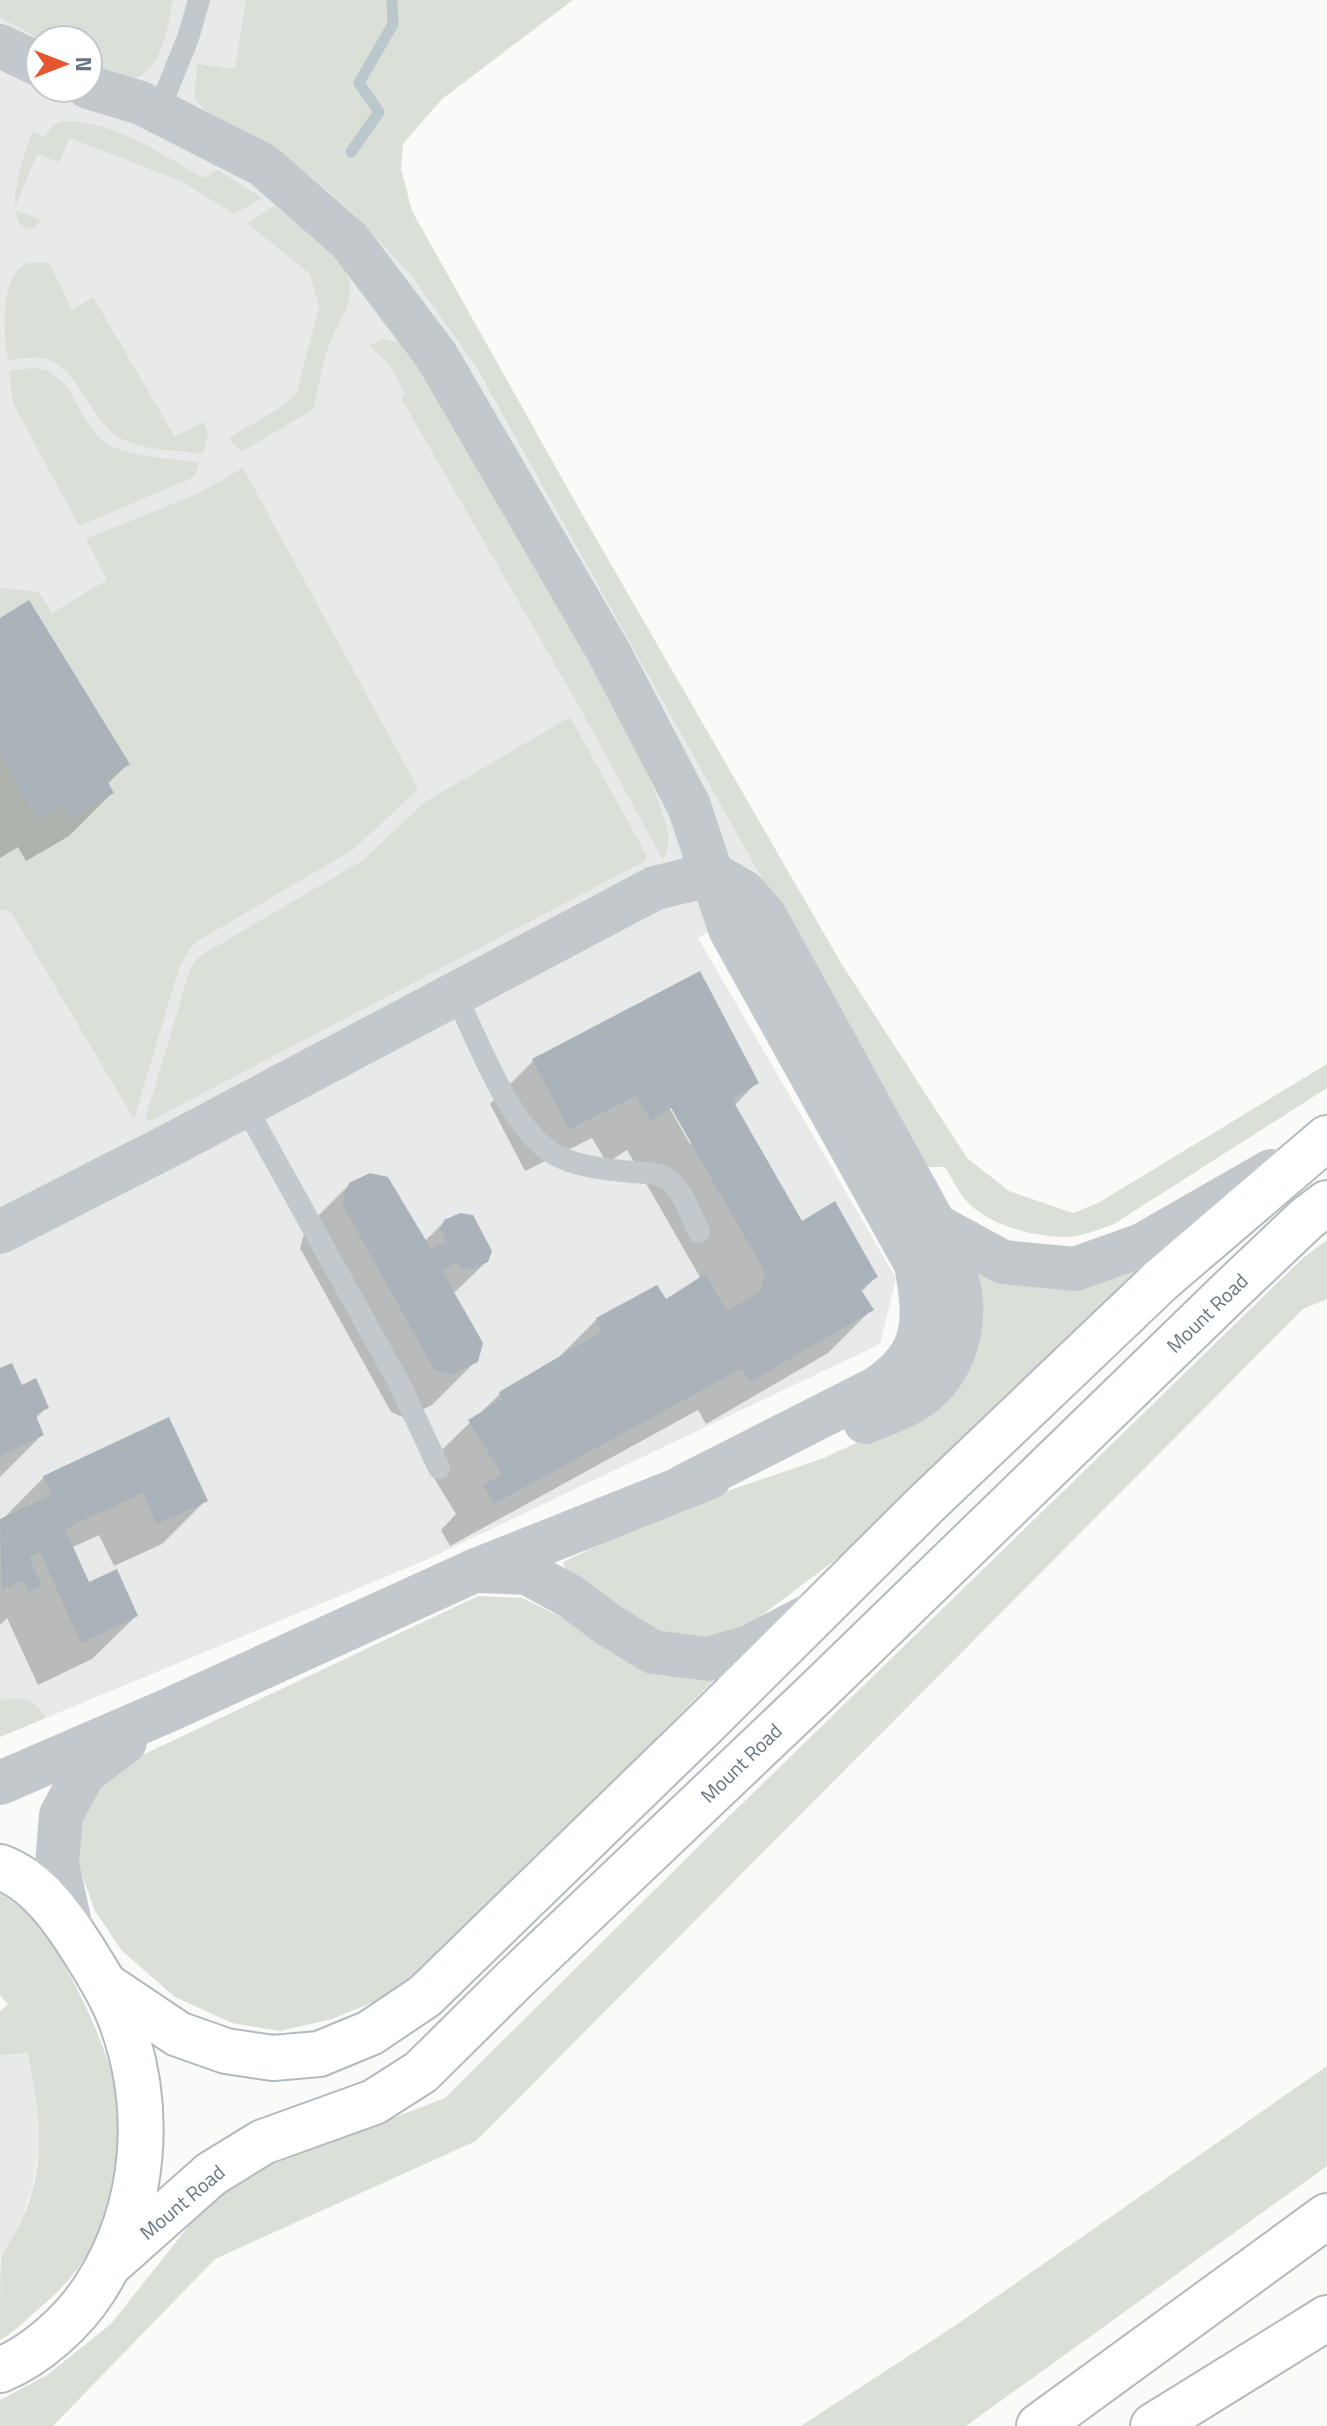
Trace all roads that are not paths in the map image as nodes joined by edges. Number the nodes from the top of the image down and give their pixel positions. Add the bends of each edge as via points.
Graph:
1 (199, 0) edge
2 (0, 46) edge
3 (24, 57) edge
4 (104, 92) edge
5 (158, 112) junction
6 (713, 874) junction
7 (455, 994) junction
8 (244, 1104) junction
9 (1322, 1141) edge
10 (1327, 1203) edge
11 (935, 1225) junction
12 (0, 1232) edge
13 (699, 1232) dead end
14 (439, 1468) dead end
15 (684, 1486) junction
16 (474, 1571) junction
17 (819, 1611) junction
18 (169, 1710) junction
19 (0, 1783) edge
20 (0, 1867) edge
21 (72, 1933) junction
22 (105, 1985) junction
23 (1327, 2216) edge
24 (113, 2261) junction
25 (1327, 2318) edge
26 (0, 2370) edge
27 (1039, 2426) edge
28 (1153, 2426) edge

1 - 5 lane
2 - 3 street
4 - 5 street
5 - 6 street via 263,165 349,240 436,355 607,649 689,806
6 - 7 street via 655,888
6 - 11 street via 744,892 765,916
6 - 15 street via 730,929 916,1264 923,1303 913,1353 896,1375
7 - 8 street
7 - 13 lane via 529,1134 552,1153 588,1167 669,1180
8 - 12 street
8 - 14 lane via 399,1383
9 - 11 street via 1142,1245 1075,1269 1003,1262
9 - 17 main road via 1161,1280
10 - 24 main road, Mount Road via 421,2072 374,2102 263,2142 211,2174
11 - 15 street via 957,1278 962,1308 959,1337 930,1388 902,1407 805,1446
15 - 16 street
16 - 17 street via 527,1573 653,1652 708,1659 749,1647
16 - 18 street
17 - 22 main road via 425,1996 370,2033 319,2054 273,2058 226,2051 178,2034
18 - 19 street
18 - 21 street via 84,1773 61,1815 57,1864
20 - 21 main road via 39,1891
21 - 22 main road
22 - 24 main road via 120,2017 140,2111 139,2173 129,2221
23 - 27 main road
24 - 26 main road via 84,2307 53,2337
25 - 28 main road

